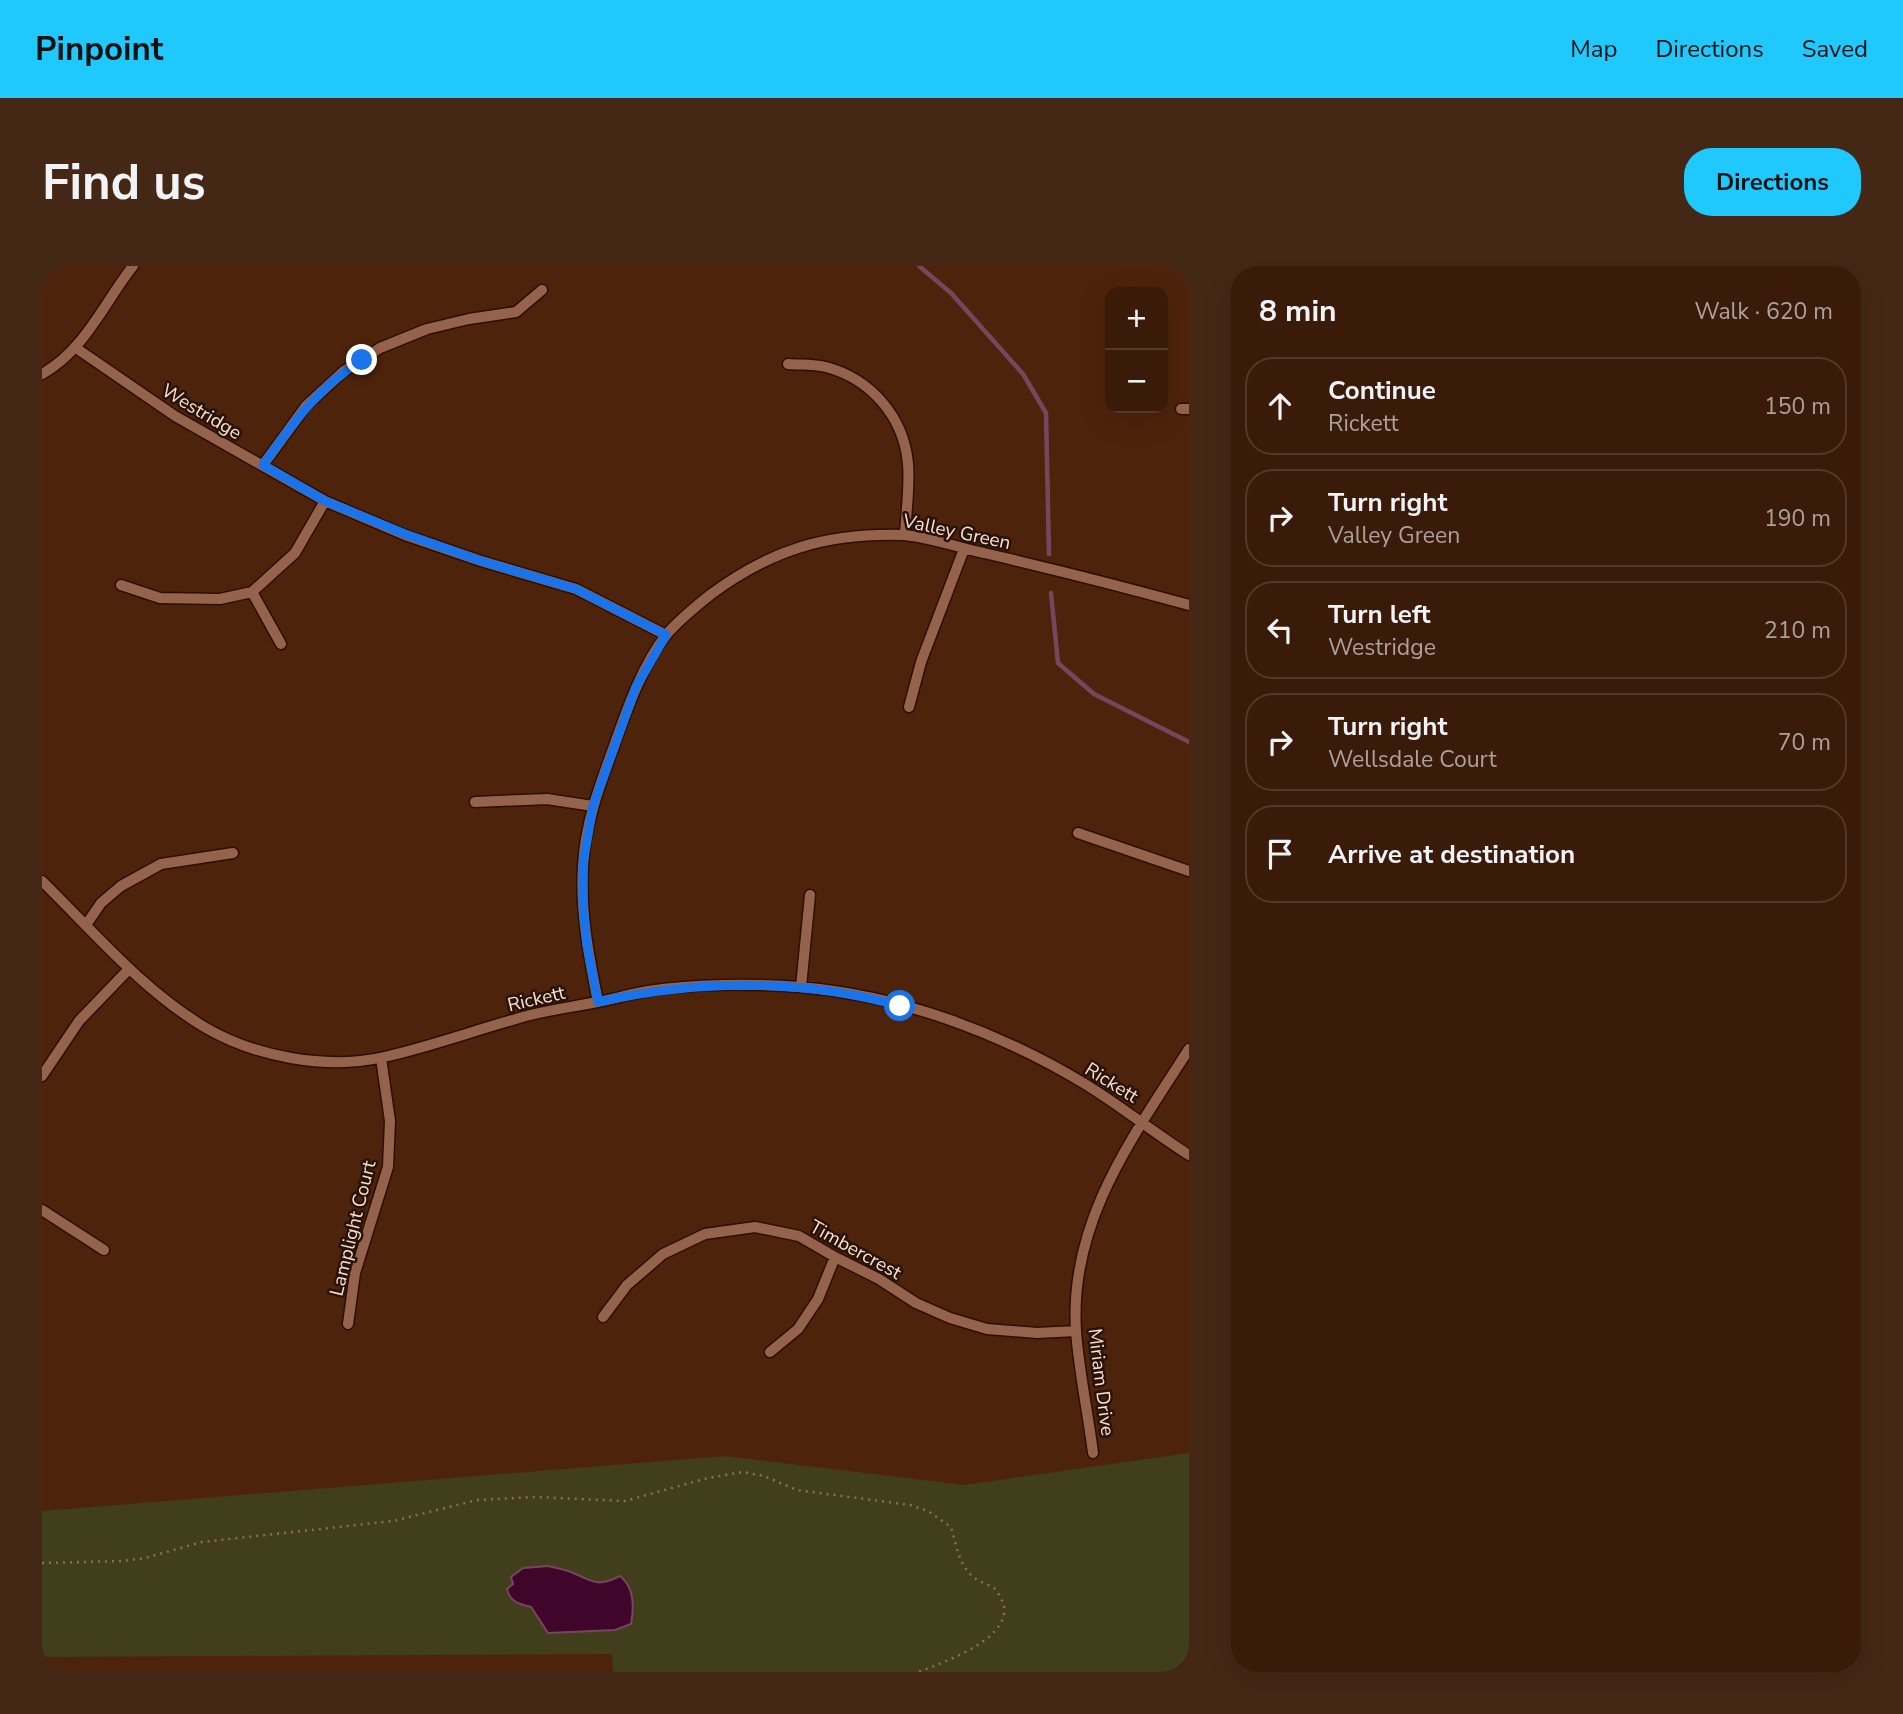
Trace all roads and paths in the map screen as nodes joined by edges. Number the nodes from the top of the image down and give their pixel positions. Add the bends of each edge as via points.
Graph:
1 (133, 266) edge
2 (542, 290) dead end
3 (76, 348) junction
4 (788, 364) dead end
5 (42, 374) edge
6 (263, 465) junction
7 (325, 501) junction
8 (905, 535) junction
9 (964, 549) junction
10 (121, 585) dead end
11 (252, 592) junction
12 (1189, 605) edge
13 (666, 635) junction
14 (281, 644) dead end
15 (909, 707) dead end
16 (475, 802) dead end
17 (593, 806) junction
18 (1077, 833) dead end
19 (233, 853) dead end
20 (1189, 872) edge
21 (42, 881) edge
22 (810, 895) dead end
23 (86, 925) junction
24 (129, 969) junction
25 (801, 987) junction
26 (598, 1002) junction
27 (1189, 1049) edge
28 (381, 1058) junction
29 (42, 1076) edge
30 (1143, 1122) junction
31 (1189, 1155) edge
32 (42, 1210) edge
33 (104, 1250) dead end
34 (835, 1257) junction
35 (603, 1317) dead end
36 (348, 1324) dead end
37 (1076, 1331) junction
38 (770, 1352) dead end
39 (1093, 1453) dead end
40 (42, 1563) edge
41 (918, 1672) edge

1 - 3 street
2 - 6 street via 516,312 427,329 380,348 344,371 306,406
3 - 5 street
3 - 6 street, Westridge via 175,416
4 - 8 street via 825,367 873,390 888,407 908,464
6 - 7 street, Westridge
7 - 11 street via 295,553
7 - 13 street, Westridge via 481,561 576,589
8 - 9 street, Valley Green
8 - 13 street, Valley Green via 818,541 773,556 736,575
9 - 12 street, Valley Green
9 - 15 street
10 - 11 street via 160,598 220,599
11 - 14 street
13 - 17 street, Valley Green via 636,687
16 - 17 street via 547,799
17 - 26 street, Valley Green via 583,864 583,905
18 - 20 street
19 - 23 street via 161,864 121,886
21 - 23 street, Rickett
22 - 25 street
23 - 24 street, Rickett
24 - 28 street, Rickett via 169,1004 254,1049 307,1059
24 - 29 street via 79,1021
25 - 26 street, Rickett via 649,991
25 - 30 street, Rickett via 875,999 949,1020 1018,1047
26 - 28 street, Rickett via 531,1015
27 - 30 street, Miriam Drive
28 - 36 street, Lamplight Court via 390,1121 388,1167 355,1273
30 - 31 street, Rickett
30 - 37 street, Miriam Drive via 1105,1189 1086,1237
32 - 33 street
34 - 35 street, Timbercrest via 799,1236 755,1227 705,1234 663,1254 627,1285
34 - 37 street, Timbercrest via 950,1318 987,1329
34 - 38 street via 812,1309 798,1329
37 - 39 street, Miriam Drive
40 - 41 path via 145,1558 202,1542 393,1521 477,1500 625,1501 743,1472 797,1490 910,1505 951,1527 960,1561 975,1578 996,1590 1005,1616 997,1630 976,1645

